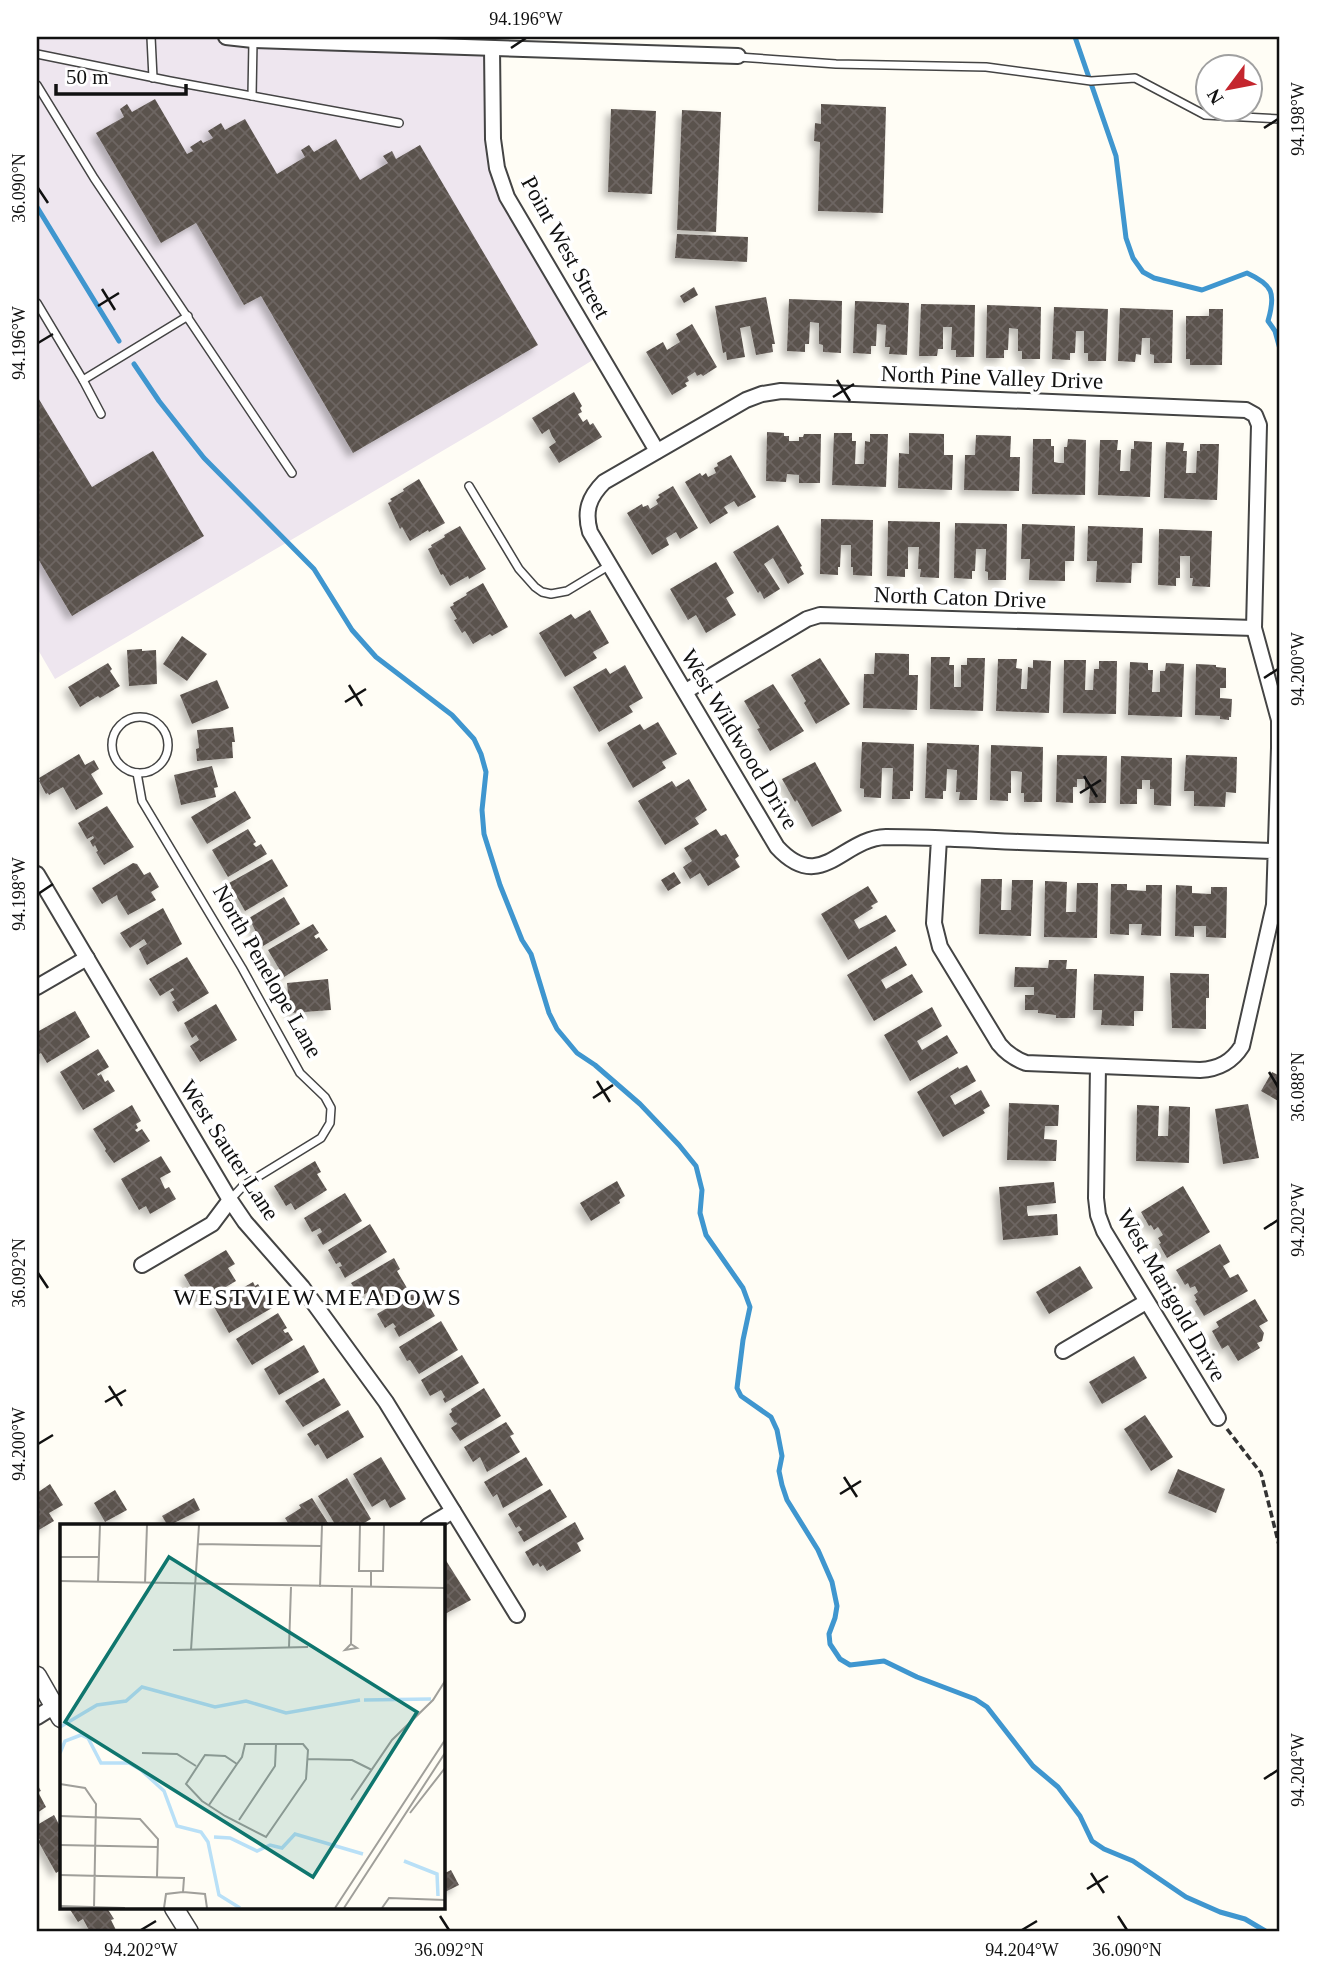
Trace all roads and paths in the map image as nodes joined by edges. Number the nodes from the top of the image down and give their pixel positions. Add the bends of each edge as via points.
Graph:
1 (151, 37) edge
2 (234, 37) edge
3 (253, 40) junction
4 (492, 48) junction
5 (37, 54) edge
6 (738, 57) joint
7 (153, 78) junction
8 (37, 85) edge
9 (252, 96) junction
10 (1280, 119) edge
11 (399, 123) dead end
12 (37, 303) edge
13 (188, 316) junction
14 (83, 380) junction
15 (101, 414) dead end
16 (657, 451) junction
17 (292, 474) dead end
18 (469, 486) dead end
19 (610, 565) junction
20 (1254, 628) junction
21 (686, 691) junction
22 (137, 774) junction
23 (939, 839) junction
24 (1275, 851) junction
25 (37, 874) edge
26 (87, 958) junction
27 (37, 987) edge
28 (1098, 1066) junction
29 (230, 1200) junction
30 (142, 1265) dead end
31 (1146, 1302) junction
32 (1063, 1351) dead end
33 (1218, 1418) joint
34 (453, 1511) junction
35 (431, 1524) edge
36 (1280, 1549) edge
37 (517, 1615) dead end
38 (37, 1676) edge
39 (59, 1709) edge
40 (37, 1717) edge
41 (175, 1910) edge
42 (189, 1932) edge

1 - 7 lane
2 - 3 street
3 - 4 street
3 - 9 lane
4 - 6 street
4 - 16 street, Point West Street via 493,139 508,197
5 - 7 lane
6 - 10 lane via 986,67 1091,80 1135,78 1205,115
7 - 9 lane
8 - 13 lane
9 - 11 lane
12 - 14 lane
13 - 14 lane
13 - 17 lane
14 - 15 lane
16 - 19 street, West Wildwood Drive via 604,482 588,504 590,532
16 - 20 street, North Pine Valley Drive via 746,400 781,391 1246,410 1255,415 1259,425
18 - 19 lane via 519,569 542,592 567,591
19 - 21 street, West Wildwood Drive
20 - 21 street, North Caton Drive via 820,615 807,618
20 - 24 street via 1279,720
21 - 23 street, West Wildwood Drive via 777,847 797,864 827,863 883,837
22 - 22 lane via 155,770 168,748 165,730 143,716 125,720 111,742 121,766
22 - 29 lane, North Penelope Lane via 142,801 300,1073 331,1108 330,1123 321,1138 243,1186
23 - 24 street, West Wildwood Drive
23 - 28 street via 936,935 999,1044 1026,1063
24 - 28 street via 1274,905 1242,1046 1236,1055 1218,1068 1200,1070
25 - 26 street, West Sauter Lane
26 - 27 street
26 - 29 street, West Sauter Lane
28 - 31 street, West Marigold Drive via 1098,1215
29 - 30 street, North Penelope Lane via 212,1223
29 - 34 street, West Sauter Lane via 302,1287 386,1402
31 - 32 street
31 - 33 street, West Marigold Drive
33 - 36 path via 1261,1473
34 - 35 street
34 - 37 street, West Sauter Lane
38 - 39 street
39 - 40 street
41 - 42 street

